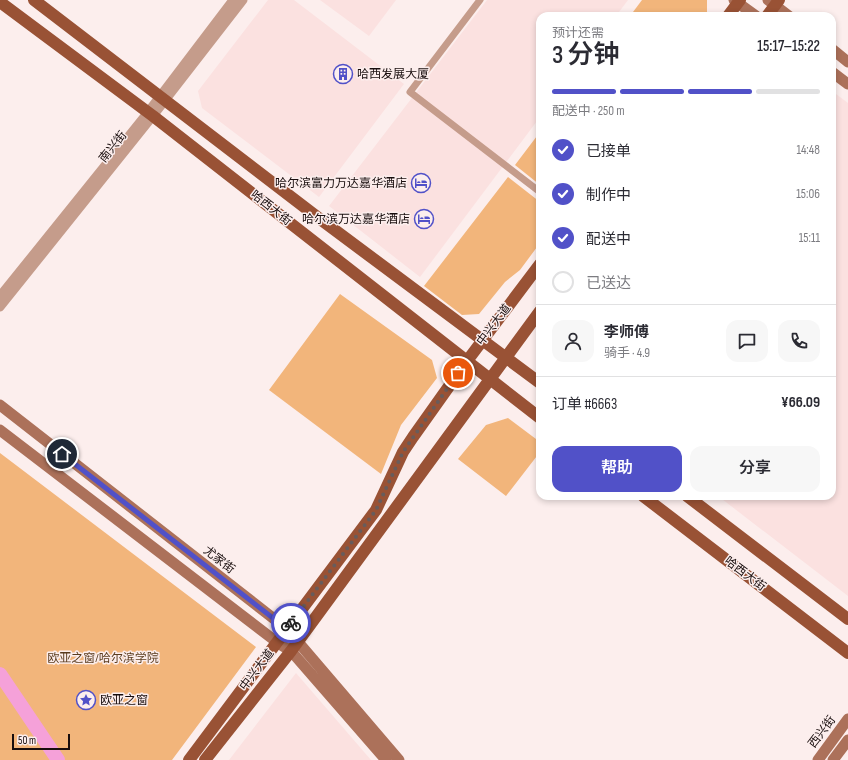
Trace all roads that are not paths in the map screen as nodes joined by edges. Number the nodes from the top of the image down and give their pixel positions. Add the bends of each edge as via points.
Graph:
1 (34, 0) edge
2 (232, 0) edge
3 (243, 0) edge
4 (480, 0) edge
5 (738, 1) edge
6 (0, 2) edge
7 (774, 2) edge
8 (731, 12) edge
9 (751, 12) edge
10 (769, 12) edge
11 (785, 12) edge
12 (836, 53) edge
13 (848, 62) edge
14 (836, 75) edge
15 (848, 84) edge
16 (162, 98) junction
17 (150, 114) junction
18 (536, 189) edge
19 (536, 269) edge
20 (0, 296) edge
21 (0, 307) edge
22 (536, 316) edge
23 (483, 340) junction
24 (505, 356) junction
25 (467, 361) junction
26 (489, 379) junction
27 (536, 380) edge
28 (0, 405) edge
29 (536, 415) edge
30 (0, 430) edge
31 (648, 500) edge
32 (693, 500) edge
33 (848, 619) edge
34 (287, 629) junction
35 (278, 643) junction
36 (294, 646) junction
37 (848, 653) edge
38 (848, 719) edge
39 (848, 740) edge
40 (189, 760) edge
41 (205, 760) edge
42 (386, 760) edge
43 (399, 760) edge
44 (818, 760) edge
45 (833, 760) edge

1 - 16 main road, 哈西大街
2 - 16 street, 南兴街
3 - 16 street, 南兴街
4 - 18 street via 410,92
5 - 8 main road
5 - 9 main road
6 - 17 main road, 哈西大街
7 - 10 main road
7 - 11 main road
12 - 13 main road
14 - 15 main road
16 - 17 street, 南兴街
16 - 23 main road, 哈西大街
17 - 20 street, 南兴街
17 - 21 street, 南兴街
17 - 25 main road, 哈西大街
19 - 23 main road, 中兴大道
22 - 24 main road, 中兴大道
23 - 24 main road, 哈西大街
23 - 25 main road, 中兴大道
24 - 26 main road, 中兴大道
24 - 27 main road, 哈西大街
25 - 26 main road, 哈西大街
25 - 34 main road, 中兴大道 via 403,452 376,510
26 - 29 main road, 哈西大街
26 - 36 main road, 中兴大道
28 - 34 main road, 尤家街
30 - 35 main road, 尤家街
31 - 37 main road, 哈西大街
32 - 33 main road
34 - 35 main road, 中兴大道
34 - 36 main road, 尤家街
35 - 36 main road, 尤家街
35 - 40 main road, 中兴大道
36 - 41 main road, 中兴大道
36 - 42 main road, 尤家街
36 - 43 main road, 尤家街
38 - 44 main road, 西兴街
39 - 45 main road

